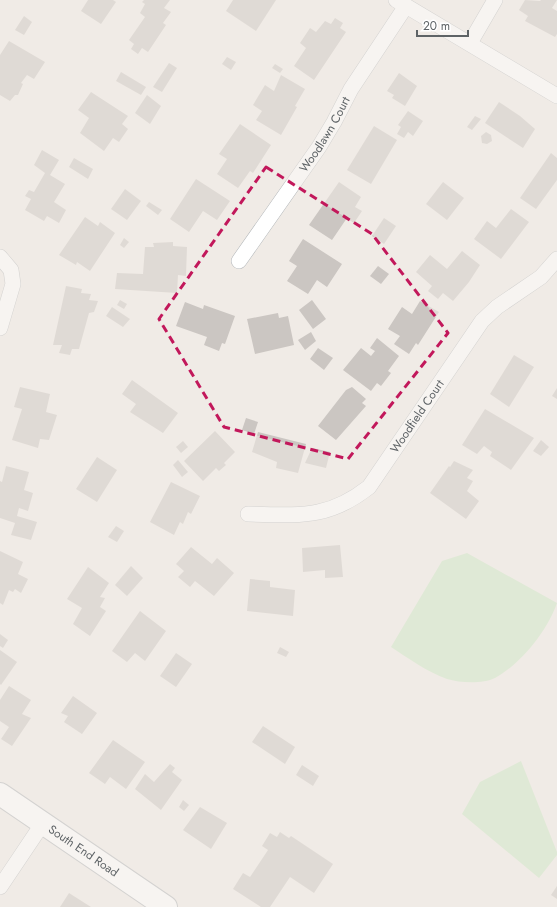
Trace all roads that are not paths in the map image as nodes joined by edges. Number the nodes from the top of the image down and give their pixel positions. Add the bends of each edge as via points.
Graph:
1 (495, 0) edge
2 (401, 3) edge
3 (470, 43) junction
4 (557, 96) edge
5 (0, 257) edge
6 (557, 259) edge
7 (240, 261) dead end
8 (0, 328) edge
9 (248, 514) dead end
10 (0, 794) edge
11 (42, 823) junction
12 (0, 887) edge
13 (166, 907) edge

1 - 3 street
2 - 3 street
2 - 7 street, Woodlawn Court via 319,147
3 - 4 street
5 - 8 street via 10,270 13,284
6 - 9 street, Woodfield Court via 541,277 497,306 482,321 369,487 345,504 318,513
10 - 11 main road, South End Road
11 - 12 street
11 - 13 main road, South End Road

